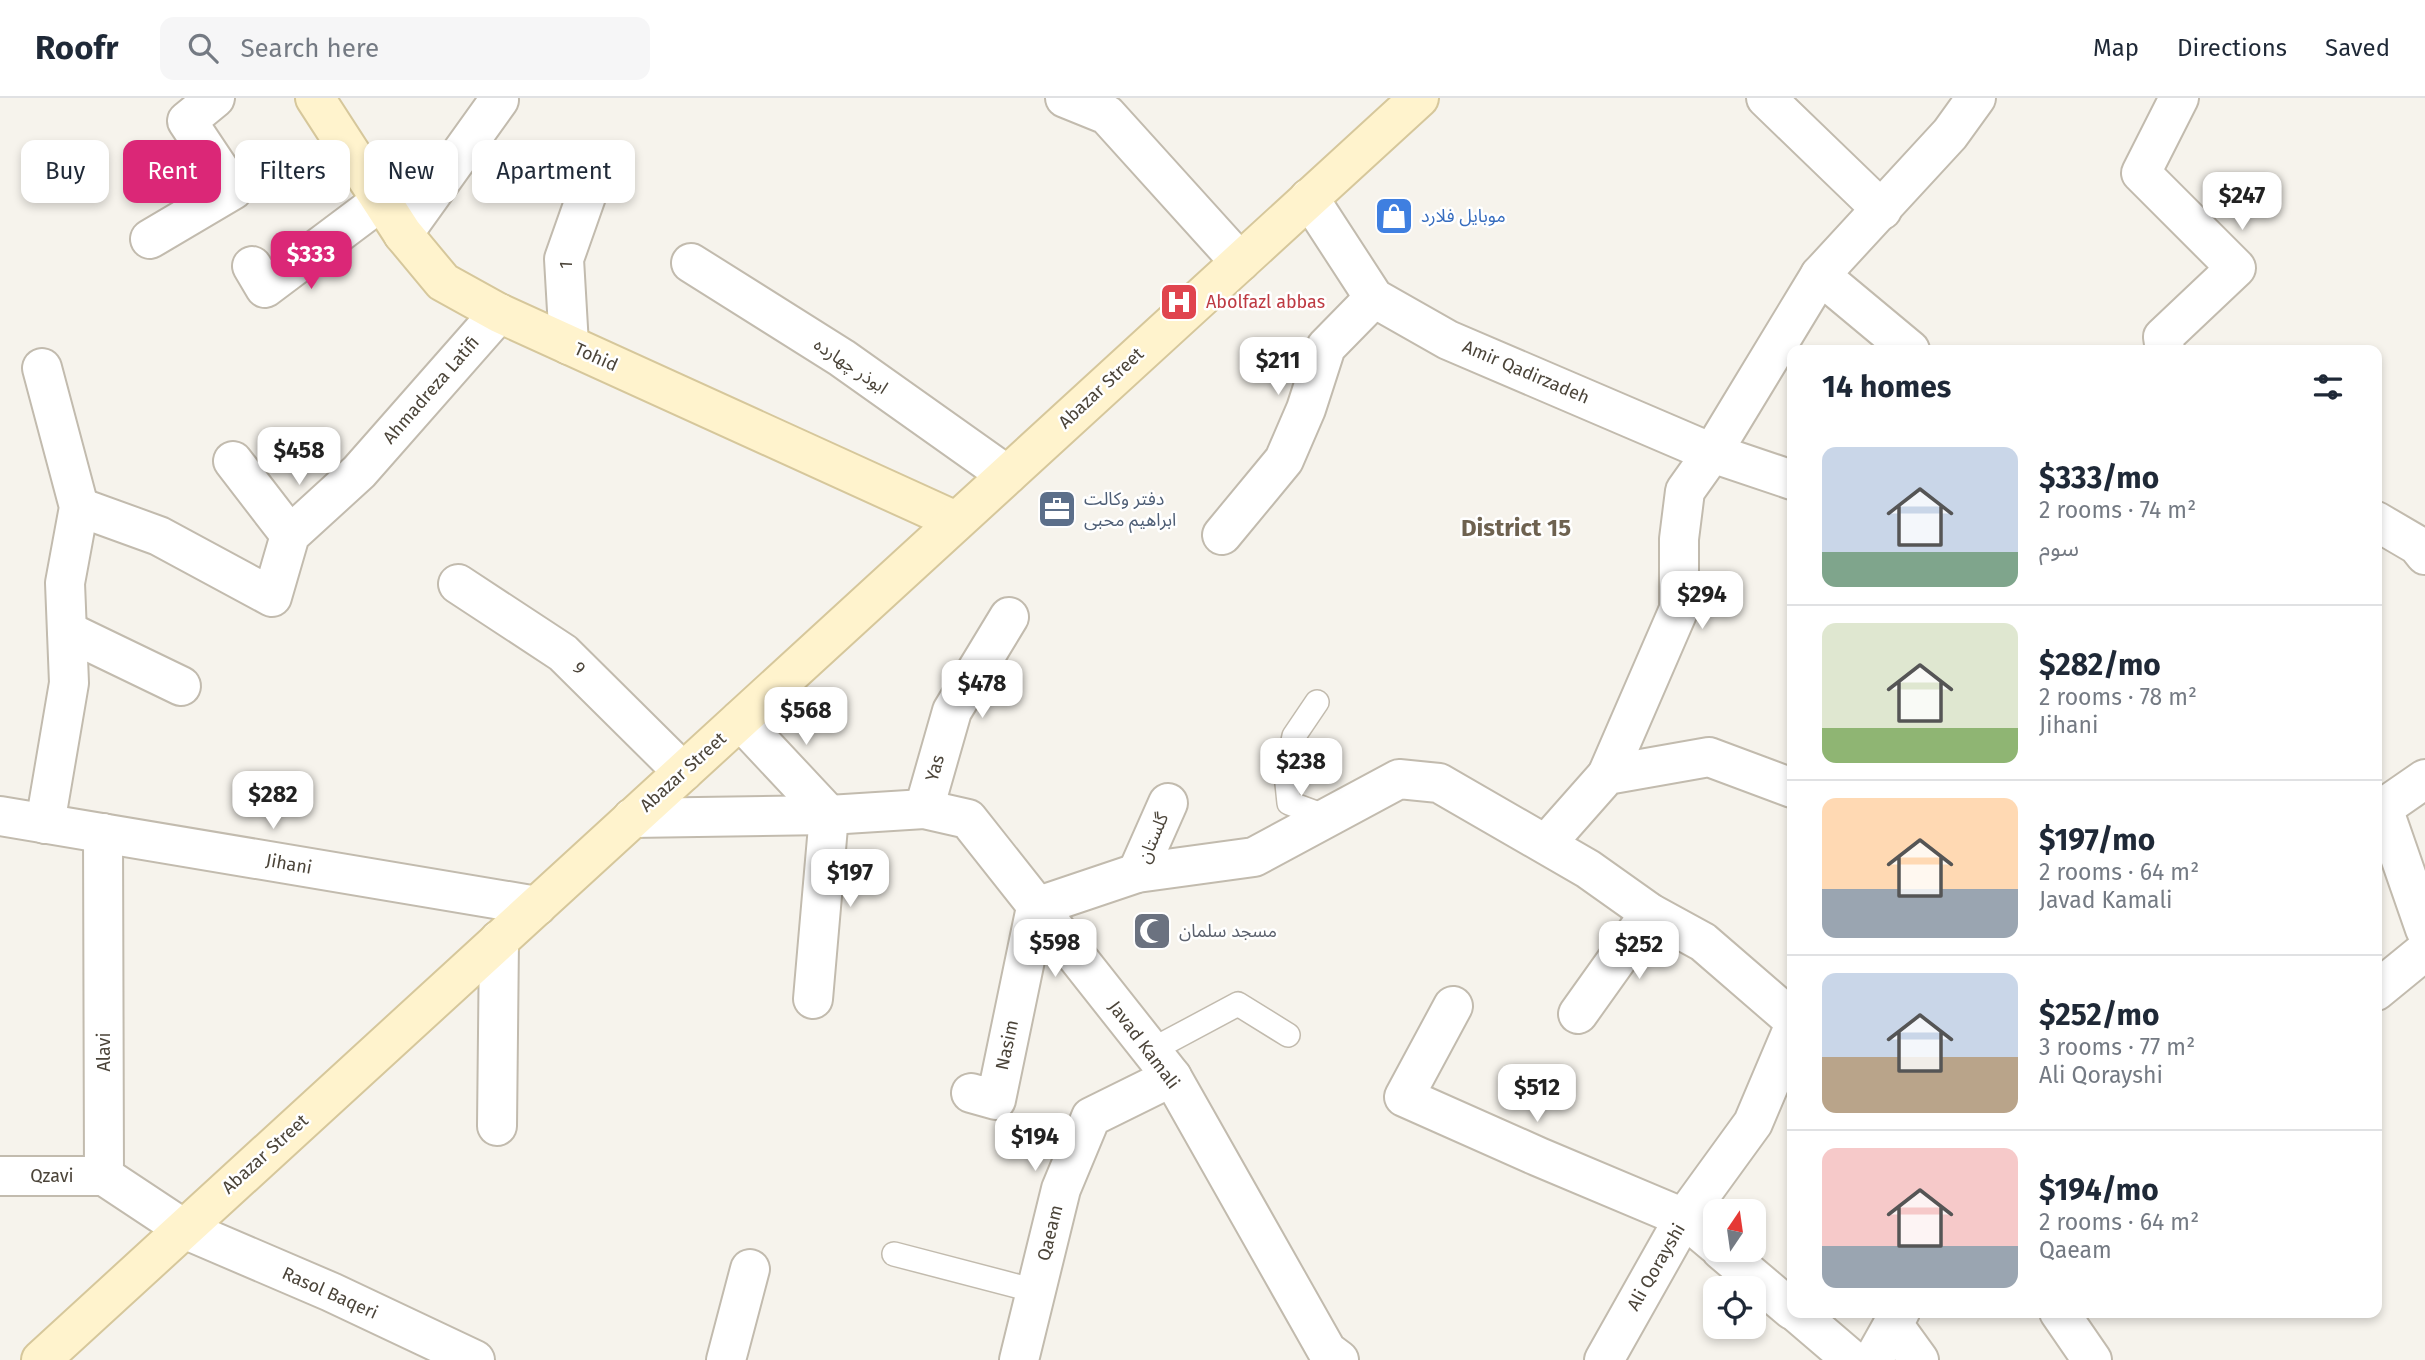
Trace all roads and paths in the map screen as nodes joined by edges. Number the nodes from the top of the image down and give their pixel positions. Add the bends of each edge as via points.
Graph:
1 (215, 98) edge
2 (315, 98) edge
3 (1065, 98) edge
4 (1419, 98) edge
5 (1766, 98) edge
6 (1976, 98) edge
7 (2179, 98) edge
8 (499, 100) dead end
9 (364, 174) edge
10 (1309, 198) junction
11 (378, 203) edge
12 (382, 203) edge
13 (584, 203) edge
14 (1882, 210) junction
15 (403, 234) junction
16 (150, 239) dead end
17 (1240, 262) junction
18 (691, 263) dead end
19 (252, 266) dead end
20 (1820, 275) junction
21 (1374, 298) junction
22 (499, 313) junction
23 (569, 345) junction
24 (1904, 345) edge
25 (2164, 345) edge
26 (42, 368) dead end
27 (1712, 453) junction
28 (233, 461) dead end
29 (1007, 475) junction
30 (1787, 478) edge
31 (79, 507) junction
32 (956, 521) junction
33 (2382, 524) edge
34 (1222, 535) dead end
35 (290, 536) junction
36 (2422, 542) edge
37 (458, 584) dead end
38 (1009, 617) dead end
39 (67, 631) junction
40 (181, 686) dead end
41 (1317, 702) dead end
42 (740, 720) junction
43 (683, 772) junction
44 (1607, 775) junction
45 (2425, 779) edge
46 (1787, 786) edge
47 (1168, 803) dead end
48 (2382, 805) edge
49 (923, 809) junction
50 (2382, 811) edge
51 (829, 815) junction
52 (0, 816) edge
53 (1327, 817) junction
54 (632, 818) junction
55 (45, 824) junction
56 (103, 833) junction
57 (1546, 844) junction
58 (1138, 873) junction
59 (537, 906) junction
60 (1036, 907) junction
61 (1650, 913) junction
62 (2425, 929) edge
63 (499, 940) junction
64 (2425, 951) edge
65 (2382, 986) edge
66 (813, 999) dead end
67 (1453, 1006) dead end
68 (1578, 1014) dead end
69 (1787, 1015) edge
70 (1288, 1035) dead end
71 (1787, 1043) edge
72 (1161, 1064) junction
73 (983, 1097) dead end
74 (497, 1125) dead end
75 (0, 1176) edge
76 (104, 1176) junction
77 (1684, 1218) junction
78 (184, 1229) junction
79 (1703, 1234) edge
80 (894, 1254) dead end
81 (1735, 1262) edge
82 (750, 1269) dead end
83 (1036, 1291) junction
84 (1787, 1305) edge
85 (1802, 1318) edge
86 (1897, 1318) edge
87 (2063, 1318) edge
88 (1328, 1357) edge
89 (41, 1360) edge
90 (475, 1360) edge
91 (726, 1360) edge
92 (1019, 1360) edge
93 (1604, 1360) edge
94 (1852, 1360) edge
95 (1873, 1360) edge
96 (1919, 1360) edge
97 (2092, 1360) edge

1 - 16 street via 187,121 233,190
2 - 9 main road, Tohid
3 - 17 street via 1107,116
4 - 10 main road, Abazar Street
5 - 14 street
6 - 14 street
7 - 25 street via 2141,173 2236,268 2163,337
8 - 15 street
10 - 17 main road, Abazar Street
10 - 21 street, Amir Qadirzadeh
11 - 19 street via 265,288
12 - 15 main road, Tohid
13 - 23 street, 1 via 564,259
14 - 20 street
15 - 22 main road, Tohid via 443,282
17 - 29 main road, Abazar Street
18 - 29 street, ابوذر چهارده via 842,358
20 - 24 street
20 - 27 street
21 - 27 street, Amir Qadirzadeh via 1448,340
21 - 34 street via 1326,347 1284,460
22 - 23 main road, Tohid
22 - 35 street, Ahmadreza Latifi via 359,472
23 - 32 main road, Tohid
26 - 31 street
27 - 30 street, Amir Qadirzadeh
27 - 44 street via 1685,491 1679,539 1679,609
28 - 35 street
29 - 32 main road, Abazar Street
31 - 35 street via 159,536 272,597
31 - 39 street via 65,583
32 - 42 main road, Abazar Street
33 - 36 street
37 - 43 street, 9 via 563,653
38 - 49 street, Yas via 952,711
39 - 40 street
39 - 55 street via 69,683
41 - 53 lane via 1294,736 1286,774 1289,803
42 - 43 main road, Abazar Street
42 - 51 street
43 - 54 main road, Abazar Street
44 - 46 street via 1709,757
44 - 57 street
45 - 48 street
47 - 58 street, گلستان
49 - 51 street, Javad Kamali
49 - 60 street, Javad Kamali via 968,819
50 - 62 street
51 - 54 street, Javad Kamali
51 - 66 street
52 - 55 street, Jihani
53 - 57 street via 1399,779 1439,783
53 - 58 street via 1254,857
54 - 59 main road, Abazar Street
55 - 56 street, Jihani
56 - 59 street, Jihani
56 - 76 street, Alavi
57 - 61 street
58 - 60 street
59 - 63 main road, Abazar Street
60 - 72 street, Javad Kamali
60 - 73 street, Nasim
61 - 68 street
61 - 69 street via 1703,942
63 - 74 street
63 - 78 main road, Abazar Street
64 - 65 street
67 - 77 street via 1404,1097
70 - 72 lane via 1238,1004
71 - 77 street, Ali Qorayshi via 1753,1123
72 - 83 street, Qaeam via 1091,1117 1061,1189
72 - 88 street, Javad Kamali
75 - 76 street, Qzavi
76 - 78 street
77 - 79 street
77 - 93 street, Ali Qorayshi
78 - 89 main road, Abazar Street
78 - 90 street, Rasol Baqeri
80 - 83 lane
81 - 84 street
82 - 91 street
83 - 92 street, Qaeam
85 - 94 street
86 - 95 street
86 - 96 street
87 - 97 street

